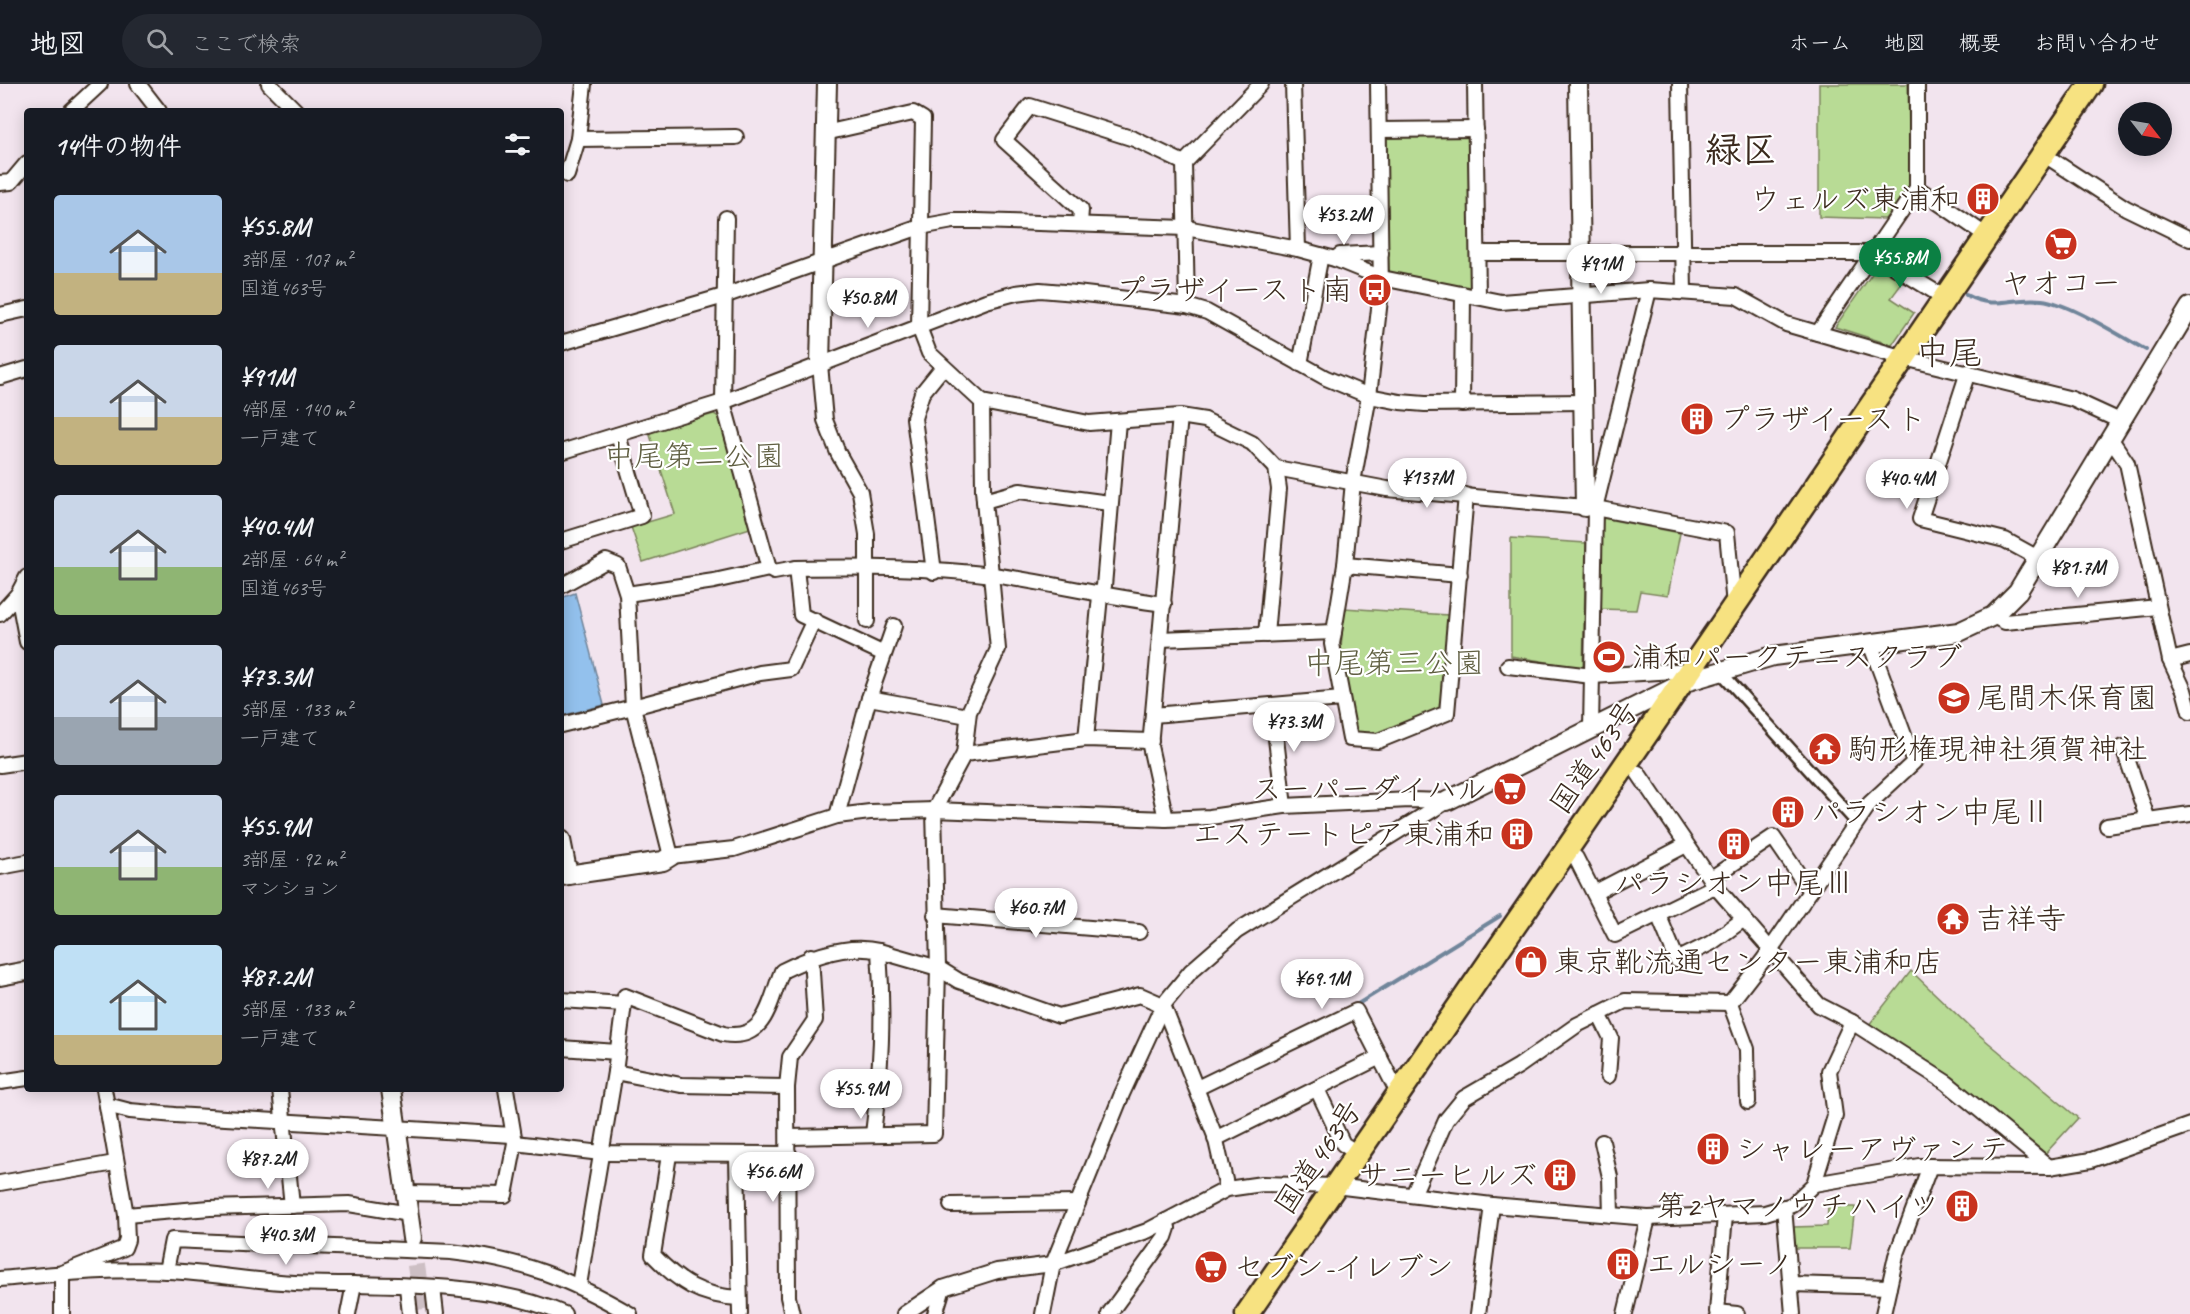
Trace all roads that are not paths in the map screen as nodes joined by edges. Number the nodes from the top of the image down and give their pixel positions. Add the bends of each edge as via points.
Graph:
1 (100, 84) edge
2 (138, 84) edge
3 (268, 84) edge
4 (584, 84) edge
5 (826, 84) edge
6 (1261, 84) edge
7 (1293, 84) edge
8 (1378, 84) edge
9 (1475, 84) edge
10 (1578, 84) edge
11 (1680, 84) edge
12 (1917, 84) edge
13 (2091, 84) edge
14 (74, 108) edge
15 (157, 108) edge
16 (293, 108) edge
17 (1476, 129) junction
18 (1379, 130) junction
19 (825, 133) junction
20 (735, 137) dead end
21 (578, 139) junction
22 (2043, 154) junction
23 (1184, 163) junction
24 (24, 167) edge
25 (567, 175) dead end
26 (0, 183) edge
27 (1917, 188) junction
28 (726, 218) dead end
29 (1080, 223) junction
30 (920, 227) junction
31 (1186, 228) junction
32 (1987, 236) junction
33 (2190, 239) edge
34 (1298, 249) junction
35 (1581, 252) junction
36 (1683, 252) junction
37 (1381, 253) junction
38 (1479, 253) junction
39 (1872, 253) junction
40 (1328, 257) junction
41 (823, 261) junction
42 (1382, 278) junction
43 (1648, 290) junction
44 (1684, 291) junction
45 (1463, 294) junction
46 (1583, 294) junction
47 (724, 296) junction
48 (1478, 297) junction
49 (1945, 298) junction
50 (1187, 306) junction
51 (2190, 307) edge
52 (24, 310) edge
53 (0, 315) edge
54 (919, 327) junction
55 (1818, 333) junction
56 (564, 342) edge
57 (1904, 358) junction
58 (820, 364) junction
59 (1300, 364) junction
60 (943, 367) junction
61 (24, 370) edge
62 (1968, 372) junction
63 (0, 377) edge
64 (1369, 396) junction
65 (723, 402) junction
66 (982, 402) junction
67 (1584, 402) junction
68 (1462, 404) junction
69 (1180, 416) junction
70 (1118, 421) junction
71 (2120, 421) junction
72 (618, 435) junction
73 (2110, 438) junction
74 (564, 451) edge
75 (1276, 468) junction
76 (1353, 482) junction
77 (1466, 495) junction
78 (984, 501) junction
79 (1109, 503) junction
80 (1590, 508) junction
81 (564, 541) edge
82 (2038, 558) junction
83 (1345, 565) junction
84 (868, 567) junction
85 (796, 568) junction
86 (769, 569) junction
87 (934, 572) junction
88 (992, 575) junction
89 (1460, 575) junction
90 (24, 583) edge
91 (564, 584) edge
92 (18, 594) junction
93 (627, 594) junction
94 (1100, 596) junction
95 (1164, 604) junction
96 (1734, 608) junction
97 (2158, 608) junction
98 (0, 614) edge
99 (1993, 616) junction
100 (813, 620) junction
101 (867, 621) dead end
102 (24, 626) edge
103 (894, 626) dead end
104 (1334, 632) junction
105 (1266, 635) junction
106 (1161, 639) junction
107 (1870, 644) junction
108 (884, 654) junction
109 (2190, 655) edge
110 (2170, 660) junction
111 (1509, 666) dead end
112 (1720, 671) junction
113 (1592, 676) junction
114 (1688, 676) junction
115 (869, 698) junction
116 (1342, 699) junction
117 (1272, 705) junction
118 (633, 707) junction
119 (2190, 712) edge
120 (1153, 715) junction
121 (968, 716) junction
122 (564, 724) edge
123 (1591, 729) junction
124 (1086, 740) junction
125 (1151, 741) junction
126 (2123, 747) dead end
127 (964, 754) junction
128 (24, 761) edge
129 (0, 765) edge
130 (1634, 767) junction
131 (1447, 801) junction
132 (1284, 806) junction
133 (934, 810) junction
134 (2190, 814) edge
135 (837, 816) junction
136 (1166, 819) junction
137 (2148, 820) junction
138 (1857, 823) junction
139 (2107, 826) dead end
140 (1686, 845) junction
141 (1566, 848) junction
142 (671, 856) junction
143 (24, 863) edge
144 (0, 867) edge
145 (565, 876) edge
146 (1712, 883) junction
147 (1809, 891) junction
148 (1594, 893) junction
149 (1658, 914) junction
150 (935, 915) junction
151 (1744, 919) junction
152 (1139, 932) dead end
153 (1770, 949) junction
154 (879, 951) junction
155 (811, 956) junction
156 (938, 968) junction
157 (24, 972) edge
158 (0, 976) edge
159 (564, 1000) edge
160 (624, 1004) junction
161 (1730, 1004) junction
162 (1163, 1005) junction
163 (1599, 1014) junction
164 (1852, 1022) junction
165 (564, 1048) edge
166 (617, 1052) junction
167 (1380, 1057) junction
168 (615, 1072) junction
169 (1608, 1076) dead end
170 (24, 1078) edge
171 (0, 1082) edge
172 (787, 1087) junction
173 (1197, 1088) junction
174 (1317, 1089) junction
175 (105, 1092) edge
176 (280, 1092) edge
177 (391, 1092) edge
178 (506, 1092) edge
179 (1398, 1093) junction
180 (1748, 1102) dead end
181 (107, 1105) junction
182 (283, 1120) junction
183 (2190, 1125) edge
184 (397, 1127) junction
185 (873, 1134) junction
186 (789, 1137) junction
187 (514, 1139) junction
188 (1215, 1139) junction
189 (1602, 1142) dead end
190 (601, 1153) junction
191 (1357, 1153) junction
192 (789, 1154) junction
193 (669, 1155) junction
194 (737, 1155) junction
195 (115, 1163) junction
196 (1930, 1166) junction
197 (2049, 1167) junction
198 (0, 1183) edge
199 (1814, 1184) junction
200 (1335, 1186) junction
201 (1227, 1189) junction
202 (406, 1192) junction
203 (1413, 1195) junction
204 (1078, 1203) junction
205 (951, 1205) dead end
206 (1492, 1205) junction
207 (292, 1206) junction
208 (1784, 1207) junction
209 (409, 1214) junction
210 (126, 1215) junction
211 (1611, 1215) junction
212 (1725, 1215) junction
213 (1648, 1218) junction
214 (1167, 1221) junction
215 (412, 1238) tunnel mouth
216 (1053, 1264) junction
217 (166, 1271) junction
218 (62, 1273) junction
219 (0, 1279) edge
220 (354, 1284) junction
221 (1791, 1284) junction
222 (579, 1285) junction
223 (407, 1287) junction
224 (1889, 1287) junction
225 (432, 1288) junction
226 (944, 1288) junction
227 (739, 1298) junction
228 (62, 1314) edge
229 (348, 1314) edge
230 (411, 1314) edge
231 (436, 1314) edge
232 (564, 1314) edge
233 (630, 1314) edge
234 (740, 1314) edge
235 (792, 1314) edge
236 (904, 1314) edge
237 (935, 1314) edge
238 (1043, 1314) edge
239 (1109, 1314) edge
240 (1247, 1314) edge
241 (1478, 1314) edge
242 (1624, 1314) edge
243 (1737, 1314) edge
244 (1793, 1314) edge
245 (1883, 1314) edge

1 - 14 street
2 - 15 street
3 - 16 street
4 - 21 street
5 - 19 street
6 - 23 street
7 - 34 street
8 - 18 street
9 - 17 street
10 - 35 street
11 - 36 street
12 - 27 street
13 - 22 highway, 国道463号
17 - 18 street
17 - 38 street
18 - 37 street
19 - 30 street via 912,113 923,118
19 - 41 street
20 - 21 street
21 - 25 street
22 - 32 highway, 国道463号
22 - 33 street via 2126,208
23 - 29 street via 1134,139 1030,106 1004,140 1081,210
23 - 31 street
24 - 26 street via 11,182
27 - 32 street
27 - 39 street
28 - 47 street
29 - 30 street via 953,221
29 - 31 street
30 - 41 street
30 - 54 street
31 - 34 street
31 - 50 street
32 - 49 highway, 国道463号
34 - 40 street
35 - 36 street
35 - 38 street
35 - 46 street
36 - 39 street
36 - 44 street
37 - 40 street
37 - 42 street
38 - 48 street
39 - 49 street
39 - 55 street
40 - 42 street
40 - 59 street
41 - 47 street
41 - 58 street
42 - 45 street
42 - 64 street
43 - 44 street
43 - 46 street
43 - 80 street
44 - 55 street via 1736,296 1786,324
45 - 48 street
45 - 68 street
46 - 48 street via 1501,302
46 - 67 street
47 - 56 street
47 - 65 street
49 - 57 highway, 国道463号
50 - 54 street via 1040,290 986,301
50 - 59 street via 1224,320
51 - 71 street
52 - 53 street
54 - 58 street
54 - 60 street via 929,353
55 - 57 street
57 - 62 street
57 - 96 highway, 国道463号
58 - 65 street
58 - 84 street via 825,420 860,492
59 - 64 street
60 - 66 street
60 - 87 street via 922,393 914,418
61 - 63 street
62 - 71 street via 2072,399
62 - 82 street via 1920,519 2005,540
64 - 68 street via 1400,402
64 - 76 street
65 - 72 street
65 - 86 street
66 - 70 street via 1089,423
66 - 78 street
67 - 68 street
67 - 80 street
69 - 70 street
69 - 75 street via 1205,420 1252,443
69 - 95 street
70 - 79 street
71 - 73 street
72 - 74 street
72 - 81 street via 642,516
73 - 82 street
73 - 97 street via 2127,463
75 - 76 street
75 - 105 street via 1279,489
76 - 77 street
76 - 83 street
77 - 80 street
77 - 89 street
78 - 79 street via 1020,491
78 - 88 street
79 - 94 street via 1104,586
80 - 96 street via 1727,533
80 - 113 street
82 - 99 street via 2018,591
83 - 89 street
83 - 104 street
84 - 85 street
84 - 87 street
84 - 101 street
85 - 86 street via 774,572
85 - 100 street via 798,610
86 - 93 street
87 - 88 street
88 - 94 street
88 - 121 street via 998,649
89 - 116 street via 1447,713 1378,741 1350,739
90 - 92 street
91 - 93 street via 606,561 618,566
92 - 98 street
92 - 102 street
93 - 118 street
94 - 95 street
94 - 124 street
95 - 106 street
96 - 114 highway, 国道463号
97 - 99 street via 2005,622
97 - 110 street
99 - 107 street via 1959,632
100 - 108 street
100 - 118 street via 792,669 760,673
103 - 108 street
104 - 105 street
104 - 116 street via 1332,644
105 - 106 street
106 - 120 street
107 - 112 street via 1773,656
107 - 138 street via 1914,762 1870,803
108 - 115 street
109 - 110 street
110 - 119 street
111 - 113 street
112 - 114 street
112 - 138 street
113 - 114 street
113 - 123 street
114 - 123 street
114 - 130 highway, 国道463号
115 - 121 street
115 - 135 street
116 - 117 street
117 - 120 street
117 - 132 street
118 - 122 street
118 - 142 street
120 - 125 street
121 - 127 street
123 - 131 street
124 - 125 street
124 - 127 street
125 - 136 street
126 - 137 street
127 - 133 street
128 - 129 street
130 - 140 street
130 - 141 highway, 国道463号
131 - 132 street
131 - 162 street via 1236,931 1191,970
132 - 136 street via 1210,818
133 - 135 street
133 - 136 street
133 - 150 street
134 - 137 street
135 - 142 street via 734,849
137 - 139 street
138 - 147 street
140 - 146 street
140 - 148 street
141 - 148 street via 1576,858
141 - 179 highway, 国道463号
142 - 145 street via 663,861
143 - 144 street
146 - 147 street via 1773,837
146 - 149 street
146 - 151 street
147 - 153 street
148 - 149 street via 1616,934
149 - 151 street via 1677,960 1711,943
150 - 152 street
150 - 156 street
151 - 153 street
153 - 161 street
153 - 164 street via 1818,1005
154 - 155 street via 867,948
154 - 156 street
154 - 185 street via 884,1010
155 - 160 street via 782,971 761,1023 738,1037 625,996
155 - 172 street via 815,1020 790,1057
156 - 162 street via 959,981 1059,1016 1140,995
156 - 185 street via 934,1134
157 - 158 street
159 - 160 street
160 - 166 street
161 - 163 street via 1625,1001
161 - 180 street via 1747,1049
162 - 173 street
162 - 204 street
163 - 169 street via 1611,1038
163 - 203 street via 1464,1098 1446,1120
164 - 197 street via 1947,1083
164 - 199 street via 1829,1071 1835,1116
165 - 166 street
166 - 168 street
167 - 173 street via 1356,1011
167 - 174 street
167 - 179 street
168 - 172 street via 681,1084
168 - 190 street
170 - 171 street
172 - 186 street
173 - 188 street
174 - 188 street
174 - 191 street via 1343,1144
175 - 181 street
176 - 182 street
177 - 184 street
178 - 187 street
179 - 191 highway, 国道463号
181 - 182 street via 169,1115
181 - 195 street
182 - 184 street
182 - 207 street
183 - 197 street via 2091,1160
184 - 187 street
184 - 202 street
185 - 186 street
186 - 192 street
187 - 190 street
187 - 202 street via 505,1195
188 - 201 street
189 - 211 street via 1610,1177
190 - 193 street
190 - 222 street
191 - 200 highway, 国道463号
192 - 194 street
192 - 235 street via 788,1297
193 - 194 street
193 - 227 street via 653,1256 693,1288 714,1297
194 - 227 street
195 - 198 street
195 - 210 street
196 - 197 street
196 - 199 street
196 - 224 street via 1896,1256
199 - 208 street
200 - 201 street via 1271,1184
200 - 203 street
200 - 240 highway, 国道463号
201 - 214 street
202 - 209 street
203 - 206 street
204 - 205 street
204 - 216 street
206 - 211 street
206 - 241 street
207 - 209 street via 349,1204
207 - 210 street
208 - 212 street via 1765,1213
208 - 221 street
209 - 215 street
210 - 218 street via 124,1248
211 - 213 street
212 - 213 street
212 - 243 street via 1716,1312
213 - 242 street
214 - 216 street
214 - 239 street via 1166,1234
216 - 226 street via 997,1271
216 - 238 street
217 - 218 street
217 - 220 street
217 - 222 street via 172,1240 474,1254 528,1266
218 - 219 street
218 - 228 street
220 - 223 street
220 - 229 street
221 - 224 street
221 - 244 street
222 - 233 street
223 - 225 street
223 - 230 street
224 - 245 street
225 - 231 street
225 - 232 street via 511,1296
226 - 236 street
226 - 237 street
227 - 234 street

